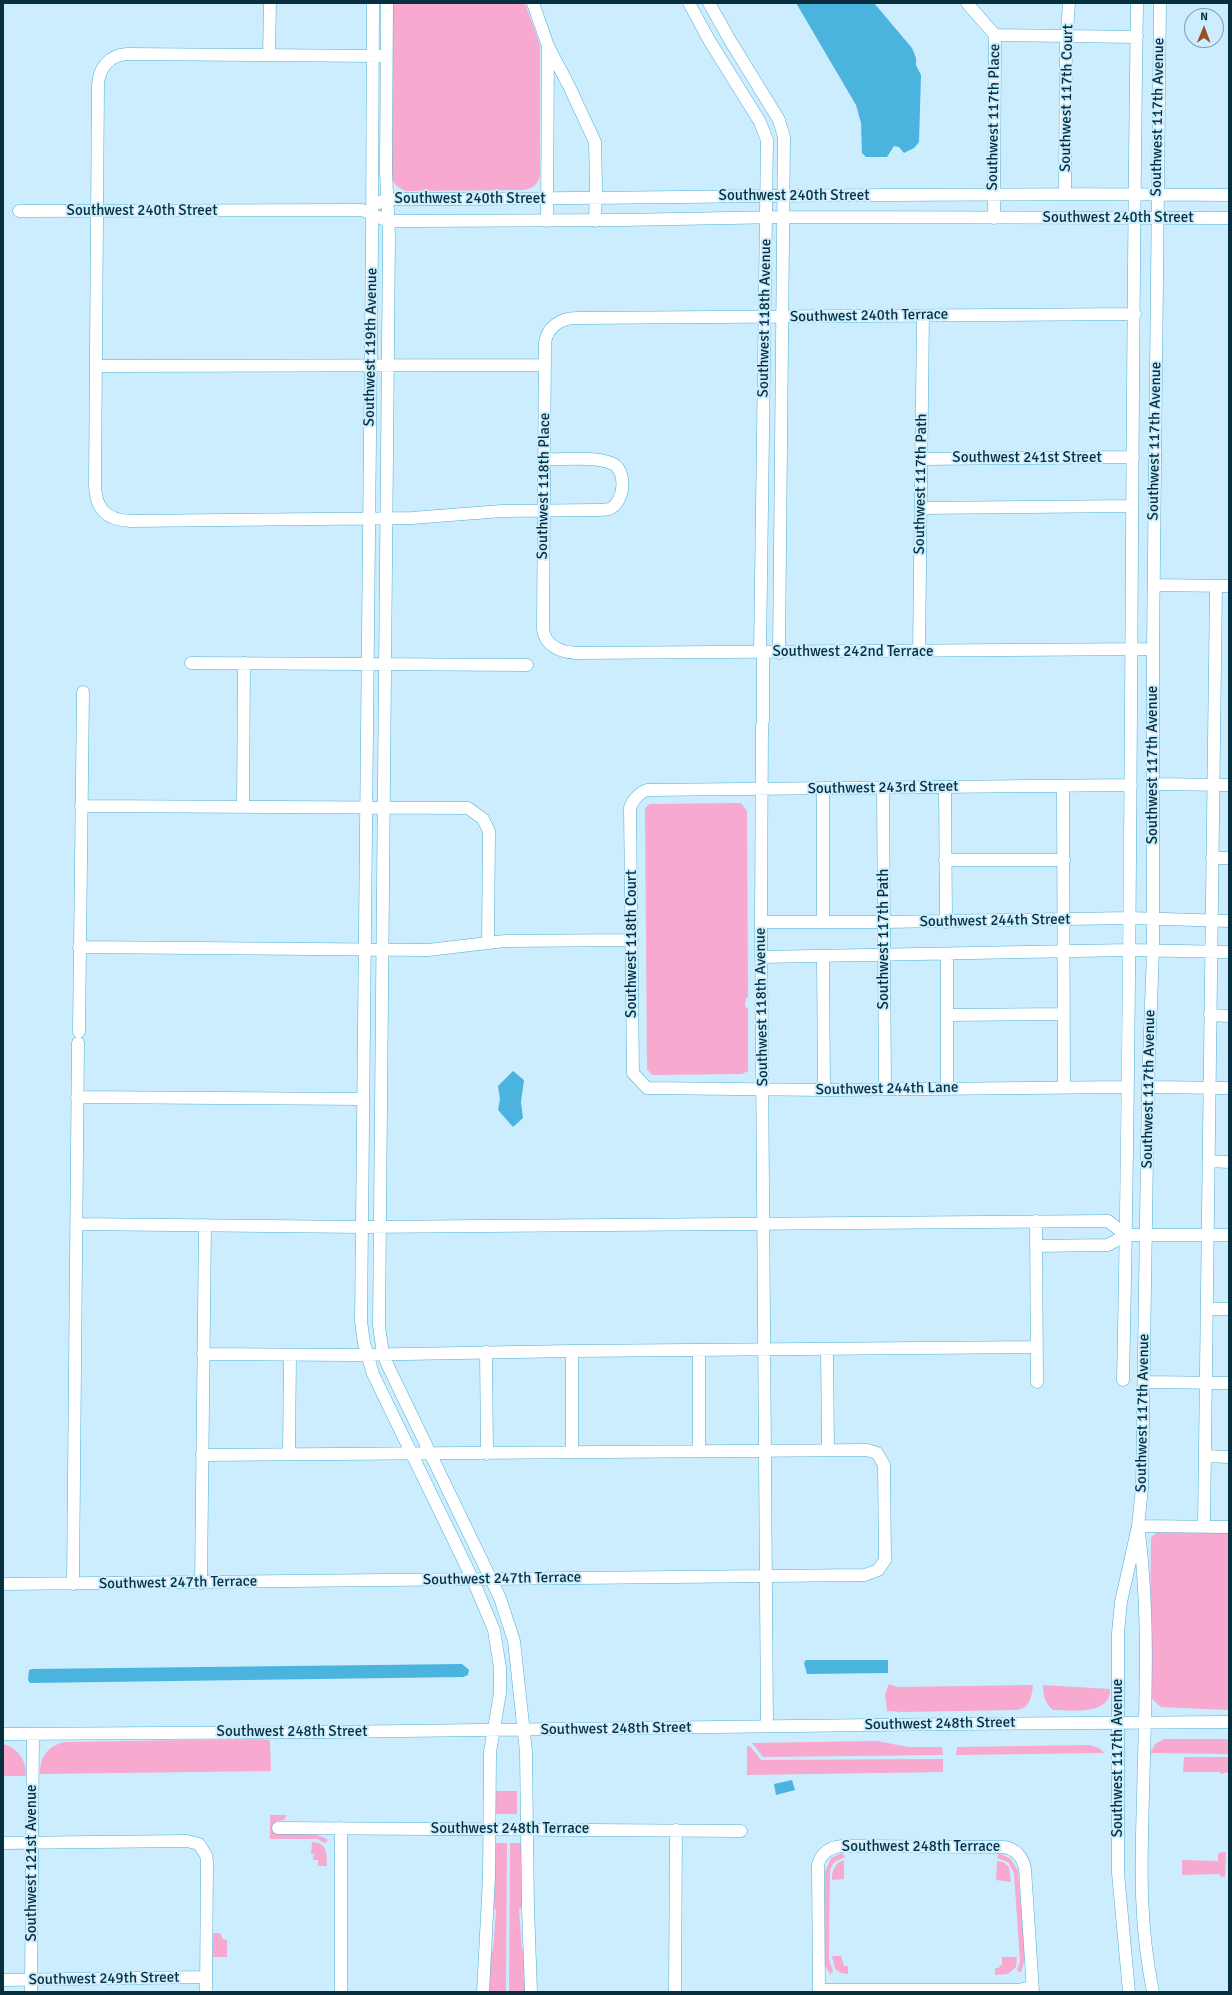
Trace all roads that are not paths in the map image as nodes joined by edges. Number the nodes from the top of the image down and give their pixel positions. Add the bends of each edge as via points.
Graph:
1 (270, 3) edge
2 (372, 3) edge
3 (387, 3) edge
4 (533, 3) edge
5 (689, 3) edge
6 (709, 3) edge
7 (967, 3) edge
8 (1069, 3) edge
9 (1137, 3) edge
10 (1160, 3) edge
11 (995, 35) junction
12 (1067, 36) junction
13 (1137, 37) junction
14 (548, 46) junction
15 (270, 55) junction
16 (372, 56) junction
17 (387, 56) junction
18 (569, 86) junction
19 (548, 94) junction
20 (1065, 194) junction
21 (1136, 194) junction
22 (1157, 194) junction
23 (784, 195) junction
24 (993, 195) junction
25 (1229, 195) edge
26 (766, 196) junction
27 (546, 198) junction
28 (596, 198) junction
29 (386, 200) junction
30 (368, 210) junction
31 (19, 211) dead end
32 (98, 212) junction
33 (766, 217) junction
34 (783, 217) junction
35 (994, 218) junction
36 (1135, 218) junction
37 (1157, 218) junction
38 (1229, 218) edge
39 (388, 221) junction
40 (546, 221) junction
41 (594, 221) junction
42 (1135, 314) junction
43 (923, 316) junction
44 (764, 317) junction
45 (782, 317) junction
46 (557, 323) joint
47 (96, 366) junction
48 (371, 366) junction
49 (388, 366) junction
50 (545, 366) junction
51 (1133, 457) junction
52 (544, 459) junction
53 (922, 459) junction
54 (1132, 506) junction
55 (921, 508) junction
56 (544, 511) junction
57 (370, 518) junction
58 (386, 518) junction
59 (1154, 585) junction
60 (1216, 586) junction
61 (1229, 586) edge
62 (554, 648) joint
63 (1130, 649) junction
64 (1153, 649) junction
65 (920, 652) junction
66 (762, 653) junction
67 (779, 653) junction
68 (191, 663) dead end
69 (244, 663) junction
70 (368, 665) junction
71 (385, 665) junction
72 (527, 665) dead end
73 (83, 692) dead end
74 (1154, 784) junction
75 (1131, 785) junction
76 (1213, 785) junction
77 (1229, 785) edge
78 (1063, 786) junction
79 (883, 788) junction
80 (945, 788) junction
81 (823, 789) junction
82 (761, 790) junction
83 (637, 797) joint
84 (81, 806) junction
85 (243, 806) junction
86 (366, 808) junction
87 (383, 808) junction
88 (1212, 858) junction
89 (1229, 858) edge
90 (945, 860) junction
91 (1064, 860) junction
92 (1064, 916) junction
93 (1129, 918) junction
94 (1152, 919) junction
95 (1212, 921) junction
96 (1229, 921) edge
97 (761, 922) junction
98 (823, 922) junction
99 (884, 922) junction
100 (946, 922) junction
101 (632, 940) junction
102 (488, 943) junction
103 (79, 947) junction
104 (1129, 950) junction
105 (1153, 950) junction
106 (364, 951) junction
107 (382, 951) junction
108 (1211, 952) junction
109 (1229, 952) edge
110 (947, 954) junction
111 (884, 955) junction
112 (1064, 955) junction
113 (823, 956) junction
114 (761, 957) junction
115 (947, 1014) junction
116 (1064, 1014) junction
117 (1210, 1015) junction
118 (1229, 1016) edge
119 (1064, 1087) junction
120 (1127, 1087) junction
121 (1148, 1087) junction
122 (647, 1088) joint
123 (948, 1088) junction
124 (1210, 1088) junction
125 (1229, 1088) edge
126 (885, 1089) junction
127 (763, 1090) junction
128 (824, 1090) junction
129 (77, 1097) junction
130 (363, 1099) junction
131 (1209, 1161) junction
132 (1229, 1162) edge
133 (1036, 1221) junction
134 (764, 1223) junction
135 (76, 1224) junction
136 (205, 1225) junction
137 (362, 1227) junction
138 (379, 1227) junction
139 (1126, 1235) junction
140 (1146, 1235) junction
141 (1208, 1235) junction
142 (1229, 1236) edge
143 (1036, 1246) junction
144 (1207, 1309) junction
145 (1229, 1309) edge
146 (1037, 1347) junction
147 (827, 1349) junction
148 (699, 1350) junction
149 (765, 1350) junction
150 (572, 1351) junction
151 (486, 1352) junction
152 (203, 1354) junction
153 (383, 1354) junction
154 (290, 1355) junction
155 (367, 1355) junction
156 (1123, 1380) dead end
157 (1037, 1382) dead end
158 (1144, 1382) junction
159 (1206, 1382) junction
160 (1229, 1383) edge
161 (828, 1450) junction
162 (698, 1451) junction
163 (764, 1451) junction
164 (572, 1452) junction
165 (411, 1453) junction
166 (430, 1453) junction
167 (289, 1454) junction
168 (487, 1454) junction
169 (202, 1455) junction
170 (1205, 1456) junction
171 (1229, 1457) edge
172 (1138, 1526) junction
173 (1204, 1526) junction
174 (1229, 1527) edge
175 (765, 1576) junction
176 (473, 1580) junction
177 (491, 1580) junction
178 (201, 1583) junction
179 (3, 1584) edge
180 (73, 1584) junction
181 (1117, 1722) junction
182 (1145, 1722) junction
183 (1229, 1722) edge
184 (767, 1726) junction
185 (493, 1730) junction
186 (523, 1730) junction
187 (3, 1734) edge
188 (33, 1734) junction
189 (278, 1828) dead end
190 (341, 1828) junction
191 (490, 1829) junction
192 (526, 1829) junction
193 (676, 1830) junction
194 (741, 1831) dead end
195 (32, 1842) junction
196 (3, 1843) edge
197 (206, 1977) junction
198 (31, 1979) junction
199 (3, 1980) edge
200 (1033, 1989) edge
201 (818, 1991) edge
202 (31, 1992) edge
203 (206, 1992) edge
204 (341, 1992) edge
205 (483, 1992) edge
206 (532, 1992) edge
207 (675, 1992) edge
208 (1129, 1992) edge
209 (1153, 1992) edge

1 - 15 street
2 - 16 street, Southwest 119th Avenue
3 - 17 street
4 - 14 street
5 - 26 street, Southwest 118th Avenue via 765,133
6 - 23 street, Southwest 118th Avenue via 783,129
7 - 11 street, Southwest 117th Place
8 - 12 street, Southwest 117th Court
9 - 13 street, Southwest 117th Avenue
10 - 22 street, Southwest 117th Avenue
11 - 12 street
11 - 24 street, Southwest 117th Place
12 - 13 street
12 - 20 street, Southwest 117th Court
13 - 21 street, Southwest 117th Avenue
14 - 18 street
14 - 19 street
15 - 16 street
15 - 32 street via 127,54 108,62 99,79
16 - 17 street
16 - 30 street, Southwest 119th Avenue
17 - 29 street
18 - 19 street via 557,85 551,88
18 - 28 street via 595,142
19 - 27 street
20 - 21 street, Southwest 240th Street
20 - 24 street, Southwest 240th Street
21 - 22 street, Southwest 240th Street
21 - 36 street, Southwest 117th Avenue
22 - 25 street, Southwest 240th Street
22 - 37 street, Southwest 117th Avenue
23 - 24 street, Southwest 240th Street
23 - 26 street, Southwest 240th Street
23 - 34 street, Southwest 118th Avenue
24 - 35 street, Southwest 117th Place
26 - 28 street, Southwest 240th Street
26 - 33 street, Southwest 118th Avenue
27 - 28 street, Southwest 240th Street
27 - 29 street, Southwest 240th Street
27 - 40 street
28 - 41 street
29 - 30 street, Southwest 240th Street
29 - 39 street
30 - 32 street, Southwest 240th Street
30 - 39 street, Southwest 240th Street
30 - 48 street, Southwest 119th Avenue
31 - 32 street, Southwest 240th Street
32 - 47 street
33 - 34 street, Southwest 240th Street
33 - 41 street, Southwest 240th Street
33 - 44 street, Southwest 118th Avenue
34 - 35 street, Southwest 240th Street
34 - 45 street, Southwest 118th Avenue
35 - 36 street, Southwest 240th Street
36 - 37 street, Southwest 240th Street
36 - 42 street, Southwest 117th Avenue
37 - 38 street, Southwest 240th Street
37 - 59 street, Southwest 117th Avenue
39 - 40 street, Southwest 240th Street
39 - 49 street
40 - 41 street, Southwest 240th Street
42 - 43 street, Southwest 240th Terrace
42 - 51 street, Southwest 117th Avenue
43 - 45 street, Southwest 240th Terrace
43 - 53 street, Southwest 117th Path
44 - 45 street, Southwest 240th Terrace
44 - 46 street, Southwest 240th Terrace via 568,318
44 - 66 street, Southwest 118th Avenue
45 - 67 street, Southwest 118th Avenue
46 - 50 street, Southwest 118th Place via 547,336
47 - 48 street
47 - 57 street via 95,490 99,507 108,516 131,521
48 - 49 street
48 - 57 street, Southwest 119th Avenue
49 - 50 street
49 - 58 street
50 - 52 street, Southwest 118th Place
51 - 53 street, Southwest 241st Street
51 - 54 street, Southwest 117th Avenue
52 - 56 street, Southwest 118th Place
52 - 56 street via 606,461 617,466 621,471 622,480 619,499 609,509
53 - 55 street, Southwest 117th Path
54 - 55 street
54 - 63 street, Southwest 117th Avenue
55 - 65 street, Southwest 117th Path
56 - 58 street
56 - 62 street, Southwest 118th Place via 543,628 546,640
57 - 58 street
57 - 70 street, Southwest 119th Avenue
58 - 71 street
59 - 60 street
59 - 64 street, Southwest 117th Avenue
60 - 61 street
60 - 76 street
62 - 66 street, Southwest 242nd Terrace via 576,653
63 - 64 street, Southwest 242nd Terrace
63 - 65 street, Southwest 242nd Terrace
63 - 75 street, Southwest 117th Avenue
64 - 74 street, Southwest 117th Avenue
65 - 67 street, Southwest 242nd Terrace
66 - 67 street, Southwest 242nd Terrace
66 - 82 street, Southwest 118th Avenue
68 - 69 street
69 - 70 street
69 - 85 street
70 - 71 street
70 - 86 street, Southwest 119th Avenue
71 - 72 street
71 - 87 street
73 - 84 street
74 - 76 street
74 - 94 street, Southwest 117th Avenue
75 - 78 street, Southwest 243rd Street
75 - 93 street, Southwest 117th Avenue
76 - 77 street
76 - 88 street
78 - 80 street, Southwest 243rd Street
78 - 91 street
79 - 80 street, Southwest 243rd Street
79 - 81 street, Southwest 243rd Street
79 - 99 street, Southwest 117th Path
80 - 90 street
81 - 82 street, Southwest 243rd Street
81 - 98 street
82 - 83 street, Southwest 243rd Street via 647,790
82 - 97 street, Southwest 118th Avenue
83 - 101 street, Southwest 118th Court via 630,808
84 - 85 street
84 - 103 street
85 - 86 street
86 - 87 street
86 - 106 street, Southwest 119th Avenue
87 - 102 street via 464,808 472,810 483,819 489,835
87 - 107 street
88 - 89 street
88 - 95 street
90 - 91 street
90 - 100 street
91 - 92 street
92 - 93 street, Southwest 244th Street
92 - 100 street, Southwest 244th Street
92 - 112 street
93 - 94 street, Southwest 244th Street
93 - 104 street, Southwest 117th Avenue
94 - 95 street, Southwest 244th Street
94 - 105 street, Southwest 117th Avenue
95 - 96 street, Southwest 244th Street
95 - 108 street
97 - 98 street, Southwest 244th Street
97 - 114 street, Southwest 118th Avenue
98 - 99 street, Southwest 244th Street
99 - 100 street, Southwest 244th Street
99 - 111 street, Southwest 117th Path
101 - 102 street via 524,940
101 - 122 street, Southwest 118th Court via 633,1073
102 - 107 street via 442,950
103 - 106 street
103 - 129 street
104 - 105 street
104 - 112 street
104 - 120 street, Southwest 117th Avenue
105 - 108 street
105 - 121 street, Southwest 117th Avenue
106 - 107 street
106 - 130 street, Southwest 119th Avenue
107 - 138 street
108 - 109 street
108 - 117 street
110 - 111 street
110 - 112 street
110 - 115 street
111 - 113 street
111 - 126 street, Southwest 117th Path
112 - 116 street
113 - 114 street
113 - 128 street
114 - 127 street, Southwest 118th Avenue
115 - 116 street
115 - 123 street
116 - 119 street
117 - 118 street
117 - 124 street
119 - 120 street, Southwest 244th Lane
119 - 123 street, Southwest 244th Lane
120 - 139 street, Southwest 117th Avenue
121 - 124 street
121 - 140 street, Southwest 117th Avenue
122 - 127 street, Southwest 244th Lane
123 - 126 street, Southwest 244th Lane
124 - 125 street
124 - 131 street
126 - 128 street, Southwest 244th Lane
127 - 128 street, Southwest 244th Lane
127 - 134 street, Southwest 118th Avenue
129 - 130 street
129 - 135 street
130 - 137 street, Southwest 119th Avenue
131 - 132 street
131 - 141 street
133 - 134 street
133 - 139 street via 1108,1221
133 - 143 street
134 - 138 street
134 - 149 street, Southwest 118th Avenue
135 - 136 street
135 - 180 street
136 - 137 street
136 - 152 street
137 - 138 street
137 - 155 street, Southwest 119th Avenue via 361,1321
138 - 153 street via 378,1318
139 - 140 street
139 - 143 street via 1108,1245
139 - 156 street, Southwest 117th Avenue
140 - 141 street
140 - 158 street, Southwest 117th Avenue
141 - 142 street
141 - 144 street
143 - 146 street
144 - 145 street
144 - 159 street
146 - 147 street
146 - 157 street
147 - 149 street
147 - 161 street
148 - 149 street
148 - 150 street
148 - 162 street
149 - 163 street, Southwest 118th Avenue
150 - 151 street
150 - 164 street
151 - 153 street
151 - 168 street
152 - 154 street
152 - 169 street
153 - 155 street
153 - 166 street
154 - 155 street
154 - 167 street
155 - 165 street, Southwest 119th Avenue via 378,1386
158 - 159 street
158 - 172 street, Southwest 117th Avenue via 1142,1488
159 - 160 street
159 - 170 street
161 - 163 street
161 - 175 street, Southwest 247th Terrace via 867,1450 882,1459 884,1563 880,1568 865,1575
162 - 163 street
162 - 164 street
163 - 175 street, Southwest 118th Avenue
164 - 168 street
165 - 166 street
165 - 167 street
165 - 176 street, Southwest 119th Avenue
166 - 168 street
166 - 177 street
167 - 169 street
169 - 178 street
170 - 171 street
170 - 173 street
172 - 173 street
172 - 181 street, Southwest 117th Avenue via 1120,1613
172 - 182 street, Southwest 117th Avenue via 1145,1577
173 - 174 street
175 - 177 street, Southwest 247th Terrace
175 - 184 street, Southwest 118th Avenue
176 - 177 street, Southwest 247th Terrace
176 - 178 street, Southwest 247th Terrace
176 - 185 street, Southwest 119th Avenue via 492,1624 499,1657 500,1687
177 - 186 street via 513,1635
178 - 180 street, Southwest 247th Terrace
179 - 180 street, Southwest 247th Terrace
181 - 182 street, Southwest 248th Street
181 - 184 street, Southwest 248th Street
181 - 208 street, Southwest 117th Avenue via 1118,1873
182 - 183 street, Southwest 248th Street
182 - 209 street, Southwest 117th Avenue via 1140,1885 1142,1924
184 - 186 street, Southwest 248th Street
185 - 186 street, Southwest 248th Street
185 - 188 street, Southwest 248th Street
185 - 191 street via 490,1752
186 - 192 street via 526,1757
187 - 188 street, Southwest 248th Street
188 - 195 street, Southwest 121st Avenue
189 - 190 street, Southwest 248th Terrace
190 - 191 street, Southwest 248th Terrace
190 - 204 street
191 - 192 street, Southwest 248th Terrace
191 - 205 street
192 - 193 street, Southwest 248th Terrace
192 - 206 street
193 - 194 street, Southwest 248th Terrace
193 - 207 street
195 - 196 street
195 - 197 street via 197,1843 204,1851 207,1865
195 - 198 street, Southwest 121st Avenue
197 - 198 street, Southwest 249th Street
197 - 203 street
198 - 199 street, Southwest 249th Street
198 - 202 street, Southwest 121st Avenue
200 - 201 street
200 - 201 street, Southwest 248th Terrace via 1025,1869 1018,1854 1004,1847 855,1846 834,1847 824,1854 818,1867

